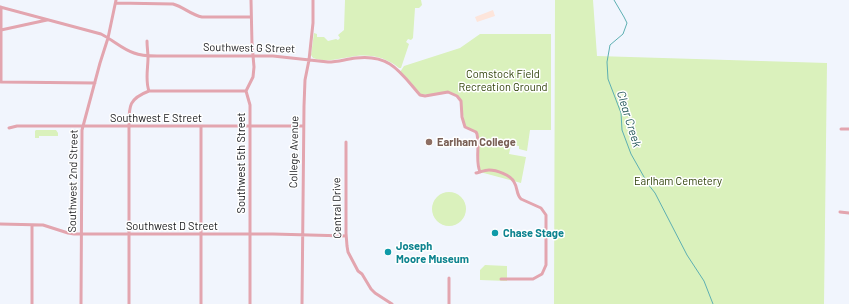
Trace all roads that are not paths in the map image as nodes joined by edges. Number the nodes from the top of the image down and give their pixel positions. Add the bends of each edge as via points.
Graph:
1 (252, 0) edge
2 (313, 0) edge
3 (116, 2) edge
4 (165, 2) edge
5 (0, 7) edge
6 (251, 17) junction
7 (49, 20) junction
8 (1, 30) edge
9 (108, 38) junction
10 (147, 41) dead end
11 (148, 56) junction
12 (253, 56) junction
13 (309, 60) junction
14 (0, 80) edge
15 (95, 83) junction
16 (149, 91) junction
17 (246, 91) junction
18 (83, 126) junction
19 (129, 126) junction
20 (250, 126) junction
21 (303, 126) junction
22 (201, 127) junction
23 (9, 128) dead end
24 (841, 129) dead end
25 (849, 129) edge
26 (346, 142) dead end
27 (840, 212) dead end
28 (849, 212) edge
29 (0, 224) edge
30 (32, 225) junction
31 (81, 234) junction
32 (250, 234) junction
33 (129, 235) junction
34 (201, 235) junction
35 (303, 235) junction
36 (346, 236) junction
37 (449, 278) dead end
38 (501, 279) dead end
39 (32, 304) edge
40 (81, 304) edge
41 (129, 304) edge
42 (201, 304) edge
43 (250, 304) edge
44 (302, 304) edge
45 (392, 304) edge
46 (449, 304) edge

1 - 6 street
2 - 13 street, College Avenue
3 - 4 street
3 - 9 street, Southwest 2nd Street
4 - 6 street via 202,17
5 - 7 street, Southwest G Street
5 - 8 street
6 - 12 street
7 - 8 street
7 - 9 street, Southwest G Street
8 - 14 street
9 - 11 street, Southwest G Street via 127,50
9 - 15 street, Southwest 2nd Street
10 - 11 street
11 - 12 street, Southwest G Street
11 - 16 street
12 - 13 street, Southwest G Street
12 - 17 street via 254,74
13 - 21 street, College Avenue via 305,80
13 - 38 street, Southwest G Street via 334,62 355,58 377,58 396,68 420,95 448,92 457,96 461,101 465,127 477,134 478,173 488,170 510,177 514,181 519,197 541,208 546,215 546,265 542,274 533,279
14 - 15 street via 2,83
15 - 18 street, Southwest 2nd Street
16 - 17 street
16 - 19 street via 132,102
17 - 20 street, Southwest 5th Street via 250,105
18 - 19 street, Southwest E Street
18 - 23 street, Southwest E Street
18 - 31 street, Southwest 2nd Street
19 - 22 street, Southwest E Street
19 - 33 street
20 - 21 street, Southwest E Street
20 - 22 street, Southwest E Street
20 - 32 street, Southwest 5th Street
21 - 35 street, College Avenue
22 - 34 street
24 - 25 street
26 - 36 street, Central Drive
27 - 28 street
29 - 30 street, Southwest D Street
30 - 31 street, Southwest D Street via 43,225 68,234
30 - 39 street
31 - 33 street, Southwest D Street
31 - 40 street, Southwest 2nd Street
32 - 34 street, Southwest D Street
32 - 35 street, Southwest D Street
32 - 43 street, Southwest 5th Street
33 - 34 street, Southwest D Street
33 - 41 street
34 - 42 street
35 - 36 street, Southwest D Street
35 - 44 street, College Avenue
36 - 45 street, Central Drive via 348,252 358,271 375,293
37 - 46 street

